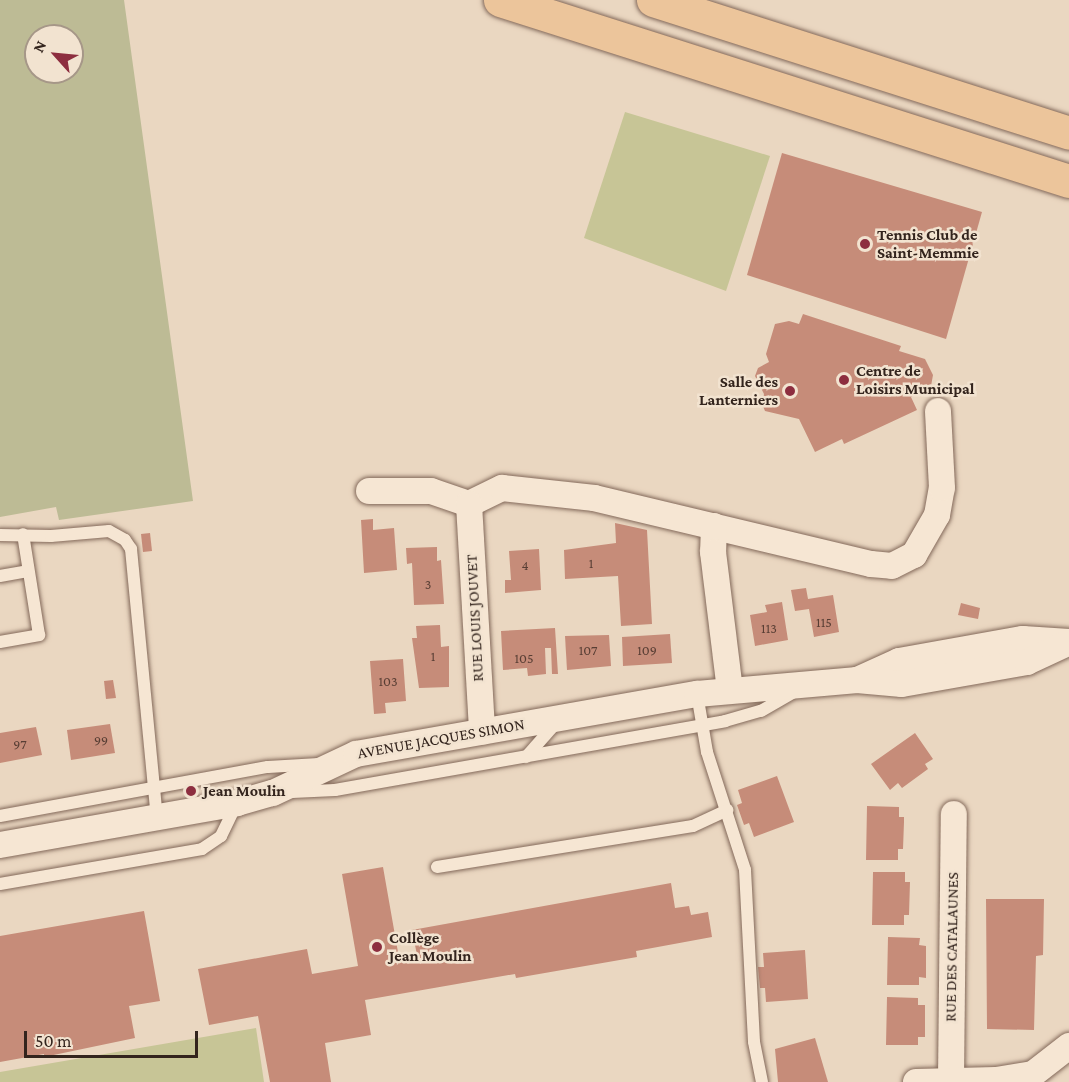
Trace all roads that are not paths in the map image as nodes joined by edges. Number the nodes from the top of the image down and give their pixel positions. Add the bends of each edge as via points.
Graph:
1 (500, 0) edge
2 (653, 0) edge
3 (1069, 134) edge
4 (1069, 181) edge
5 (938, 411) dead end
6 (369, 491) dead end
7 (469, 504) junction
8 (714, 526) junction
9 (23, 534) junction
10 (0, 535) edge
11 (28, 571) junction
12 (0, 576) edge
13 (0, 642) edge
14 (1069, 643) edge
15 (800, 688) junction
16 (730, 690) junction
17 (697, 694) junction
18 (561, 718) junction
19 (703, 725) junction
20 (482, 732) junction
21 (525, 757) junction
22 (330, 764) junction
23 (154, 787) junction
24 (273, 793) junction
25 (237, 803) junction
26 (728, 810) junction
27 (954, 814) dead end
28 (0, 816) edge
29 (157, 817) junction
30 (0, 845) edge
31 (437, 867) dead end
32 (0, 884) edge
33 (1069, 1046) edge
34 (951, 1080) junction
35 (762, 1082) edge
36 (916, 1082) edge

1 - 4 main road
2 - 3 main road
5 - 8 street via 942,488 937,515 914,555 892,566 871,564
6 - 7 street via 431,491
7 - 8 street via 502,488 594,498
7 - 20 street, RUE LOUIS JOUVET
8 - 16 street via 713,552
9 - 10 lane
9 - 11 lane
9 - 23 lane via 110,531 131,549
11 - 12 lane
11 - 13 lane via 39,635
14 - 15 street, AVENUE JACQUES SIMON via 1040,638 1012,640 899,661 857,680
15 - 16 street, AVENUE JACQUES SIMON
15 - 19 lane via 761,711
16 - 17 street, AVENUE JACQUES SIMON
17 - 18 street, AVENUE JACQUES SIMON
17 - 19 lane
18 - 20 street, AVENUE JACQUES SIMON
18 - 21 lane
19 - 21 lane
19 - 26 lane via 707,752
20 - 22 street, AVENUE JACQUES SIMON via 356,754
21 - 24 lane via 335,790
22 - 23 lane via 268,766
22 - 24 street, AVENUE JACQUES SIMON
23 - 28 lane
23 - 29 lane
24 - 25 street, AVENUE JACQUES SIMON
25 - 29 street, AVENUE JACQUES SIMON
25 - 32 lane via 221,836 202,849
26 - 31 lane via 693,825
26 - 35 lane via 745,870 754,1042
27 - 34 street, RUE DES CATALAUNES
29 - 30 street, AVENUE JACQUES SIMON
33 - 34 street via 1033,1074 996,1080
34 - 36 street

